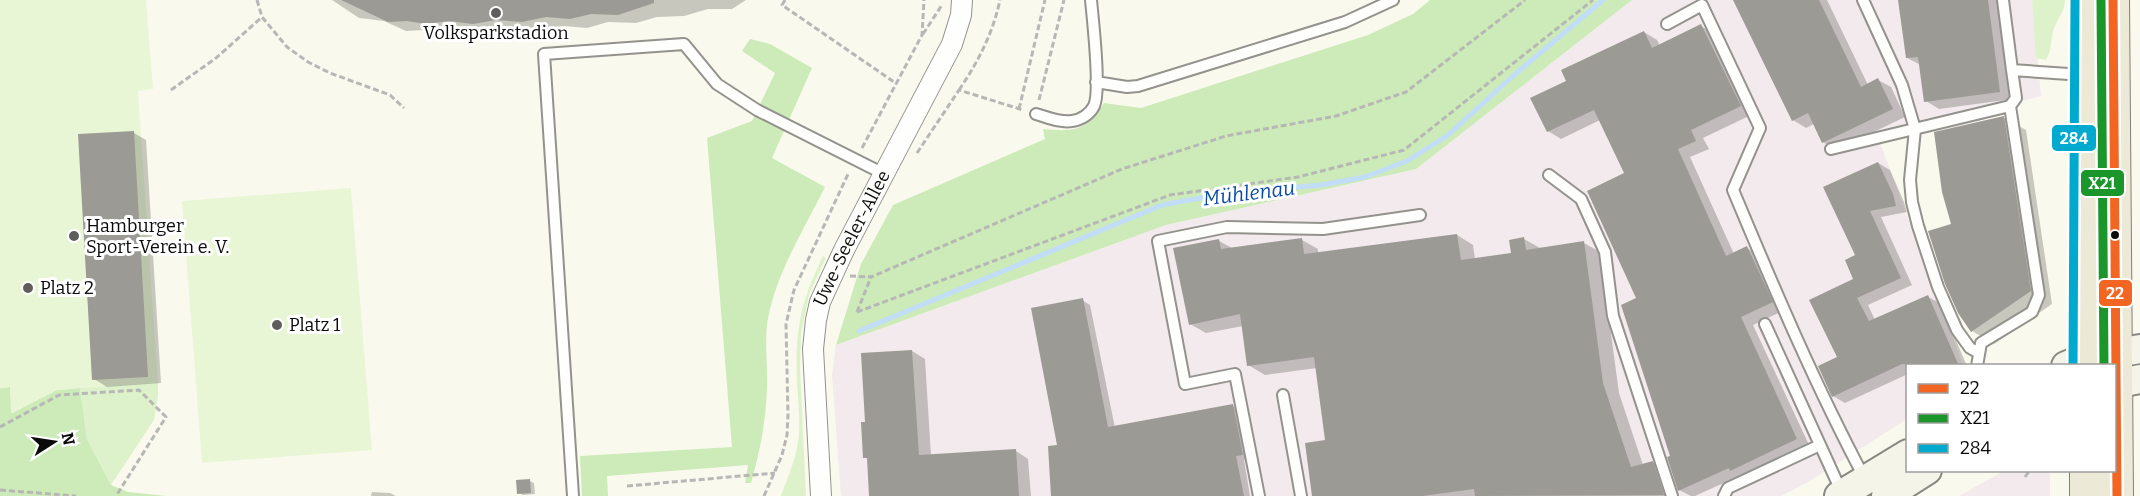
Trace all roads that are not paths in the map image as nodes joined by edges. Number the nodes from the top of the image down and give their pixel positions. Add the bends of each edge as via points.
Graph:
1 (962, 0) edge
2 (1091, 0) edge
3 (1393, 0) edge
4 (1863, 0) edge
5 (2003, 0) edge
6 (2087, 0) edge
7 (2113, 0) edge
8 (1380, 3) edge
9 (1667, 24) dead end
10 (2012, 70) junction
11 (2086, 75) junction
12 (1096, 82) junction
13 (2010, 106) junction
14 (1036, 114) road end
15 (1915, 129) junction
16 (1831, 149) dead end
17 (884, 174) junction
18 (1549, 175) dead end
19 (1419, 215) dead end
20 (1765, 324) dead end
21 (2129, 351) edge
22 (1979, 353) junction
23 (2079, 363) edge
24 (1977, 364) edge
25 (2124, 382) edge
26 (1283, 395) dead end
27 (1821, 445) junction
28 (1906, 455) edge
29 (1924, 472) edge
30 (2085, 472) edge
31 (1858, 491) edge
32 (573, 496) edge
33 (821, 496) edge
34 (1259, 496) edge
35 (1301, 496) edge
36 (1672, 496) edge
37 (1724, 496) edge
38 (2085, 496) edge
39 (2117, 496) edge

1 - 17 street, Uwe-Seeler-Allee via 952,44
2 - 12 lane
3 - 8 lane
4 - 15 lane via 1902,85
5 - 10 lane
6 - 11 main road
7 - 21 main road
8 - 12 lane via 1345,22 1138,86
9 - 31 lane via 1702,5 1760,128 1733,190 1839,430
10 - 11 lane
10 - 13 lane via 2016,98
11 - 23 main road
12 - 14 lane via 1094,105 1081,119 1061,121
13 - 15 lane
13 - 22 lane via 2039,295 2032,312 1981,343
15 - 16 lane
15 - 22 lane via 1910,180 1916,218 1938,287 1957,330 1970,348
17 - 32 lane via 758,110 717,84 684,44 544,54
17 - 33 street, Uwe-Seeler-Allee via 826,288 816,320 814,361
18 - 36 lane via 1581,199 1605,252 1613,316
19 - 34 lane via 1323,229 1227,227 1158,241 1185,384 1235,374
20 - 27 lane
21 - 23 main road
21 - 25 main road
22 - 24 lane
25 - 39 main road
26 - 35 lane
27 - 31 lane
27 - 37 lane via 1728,488
28 - 31 main road
29 - 31 main road
30 - 38 main road

